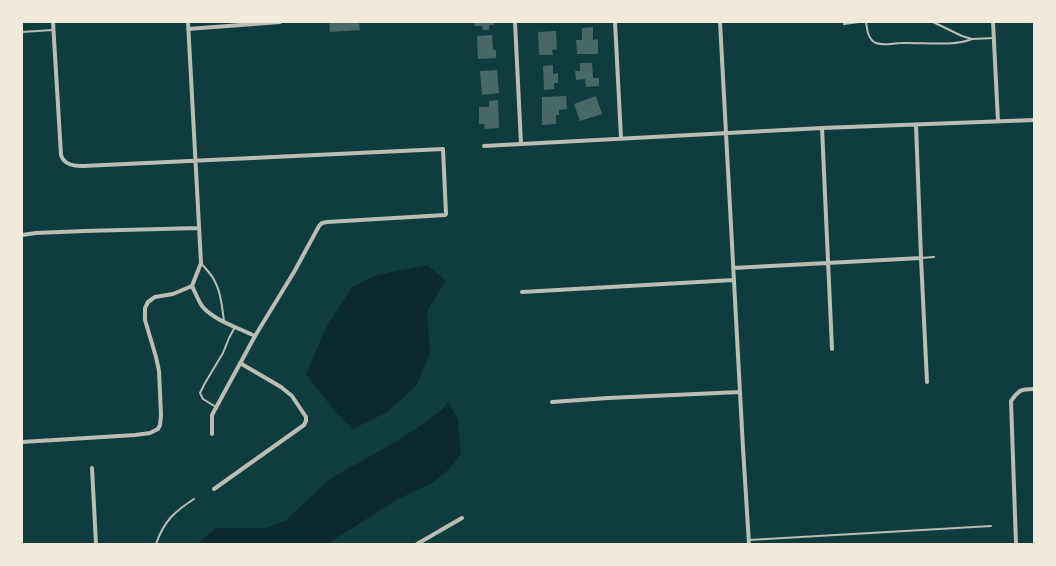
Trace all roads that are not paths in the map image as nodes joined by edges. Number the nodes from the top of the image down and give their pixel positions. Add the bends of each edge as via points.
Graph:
1 (53, 22) edge
2 (188, 22) edge
3 (280, 22) edge
4 (515, 22) edge
5 (615, 22) edge
6 (720, 22) edge
7 (859, 22) edge
8 (866, 22) edge
9 (933, 22) edge
10 (993, 22) edge
11 (844, 24) dead end
12 (188, 29) junction
13 (54, 30) junction
14 (22, 32) edge
15 (994, 38) junction
16 (972, 39) junction
17 (1034, 120) edge
18 (998, 121) junction
19 (916, 125) junction
20 (822, 128) junction
21 (726, 134) junction
22 (622, 138) junction
23 (521, 144) junction
24 (484, 146) dead end
25 (196, 161) junction
26 (199, 228) junction
27 (22, 235) edge
28 (934, 257) dead end
29 (921, 258) junction
30 (201, 262) junction
31 (829, 263) junction
32 (734, 268) junction
33 (734, 280) junction
34 (192, 286) junction
35 (522, 292) dead end
36 (225, 322) junction
37 (236, 327) junction
38 (255, 336) junction
39 (832, 349) dead end
40 (240, 363) junction
41 (927, 382) dead end
42 (1034, 389) edge
43 (740, 392) junction
44 (552, 402) dead end
45 (216, 407) junction
46 (212, 434) dead end
47 (22, 442) edge
48 (92, 468) dead end
49 (214, 489) dead end
50 (194, 499) dead end
51 (462, 518) dead end
52 (991, 526) dead end
53 (749, 542) edge
54 (96, 544) edge
55 (156, 544) edge
56 (419, 544) edge
57 (1016, 544) edge

1 - 13 street
2 - 12 street
3 - 12 street
4 - 23 street
5 - 22 street
6 - 21 street
7 - 11 lane
8 - 16 lane via 868,33 877,44 946,43
9 - 16 lane
10 - 15 street
12 - 25 street
13 - 14 lane
13 - 25 street via 61,155 67,163 83,166
15 - 16 lane
15 - 18 street
17 - 18 street
18 - 19 street
19 - 20 street
19 - 29 street
20 - 21 street
20 - 31 street
21 - 22 street
21 - 32 street
22 - 23 street
23 - 24 street
25 - 26 street
25 - 38 street via 442,149 446,215 322,223
26 - 27 street
26 - 30 street
28 - 29 lane
29 - 31 street
29 - 41 street
30 - 34 street
30 - 36 lane via 213,278 219,293
31 - 32 street
31 - 39 street
32 - 33 street
33 - 35 street
33 - 43 street
34 - 36 street via 202,306
34 - 47 street via 173,294 155,297 145,308 145,320 159,371 161,416 158,429 150,433
36 - 37 street
37 - 38 street
37 - 45 lane via 200,393 203,399
38 - 40 street
40 - 45 street
40 - 49 street via 292,396 306,421 304,425
42 - 57 street via 1023,389 1011,402
43 - 44 street
43 - 53 street
45 - 46 street via 212,415
48 - 54 street
50 - 55 lane via 168,520
51 - 56 street
52 - 53 lane

